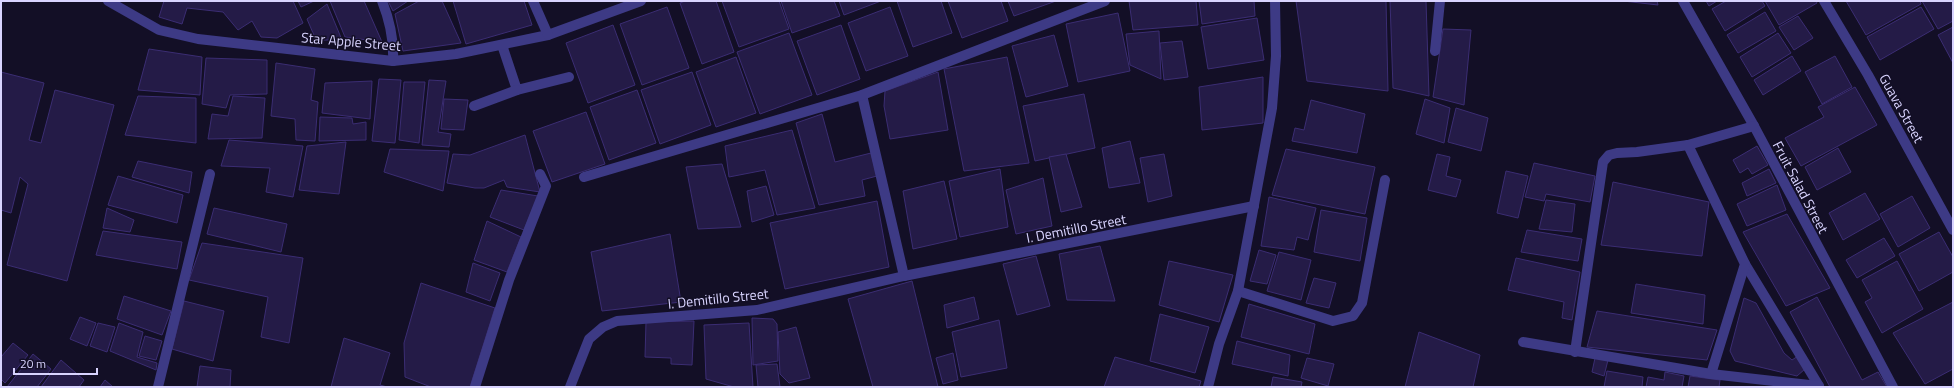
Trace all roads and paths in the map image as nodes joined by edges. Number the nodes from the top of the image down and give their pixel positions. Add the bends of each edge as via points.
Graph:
1 (108, 1) edge
2 (382, 1) edge
3 (533, 1) edge
4 (641, 1) edge
5 (1104, 1) edge
6 (1275, 1) edge
7 (1440, 1) edge
8 (1683, 1) edge
9 (1824, 1) edge
10 (548, 35) junction
11 (502, 45) junction
12 (1434, 51) dead end
13 (393, 61) junction
14 (569, 77) dead end
15 (517, 90) junction
16 (862, 95) junction
17 (474, 106) dead end
18 (1754, 126) junction
19 (1688, 145) junction
20 (210, 174) dead end
21 (540, 174) dead end
22 (584, 177) dead end
23 (1385, 180) dead end
24 (1254, 206) junction
25 (1953, 230) edge
26 (1745, 264) junction
27 (904, 276) junction
28 (1238, 291) junction
29 (1524, 342) dead end
30 (1575, 352) junction
31 (1711, 374) junction
32 (1819, 386) edge
33 (158, 387) edge
34 (475, 387) edge
35 (570, 387) edge
36 (1208, 387) edge
37 (1893, 387) edge

1 - 13 street, Star Apple Street via 159,30 198,39
2 - 13 street via 394,46
3 - 10 street
4 - 10 street, Star Apple Street
5 - 16 street
6 - 24 street via 1276,56 1272,108
7 - 12 street
8 - 18 street, Fruit Salad Street
9 - 25 street, Guava Street via 1868,74
10 - 11 street, Star Apple Street
11 - 13 street, Star Apple Street via 456,54
11 - 15 street
14 - 15 street
15 - 17 street
16 - 22 street
16 - 27 street
18 - 19 street
18 - 37 street, Fruit Salad Street
19 - 26 street
19 - 30 street via 1617,153 1609,155 1603,162
20 - 33 street
21 - 34 street via 546,186 509,280
23 - 28 street via 1362,303 1353,316 1334,320
24 - 27 street, I. Demitillo Street
24 - 28 street
26 - 31 street
26 - 32 street
27 - 35 street, I. Demitillo Street via 757,310 617,321 603,327 589,340
28 - 36 street via 1219,344
29 - 30 street
30 - 31 street
31 - 32 street

